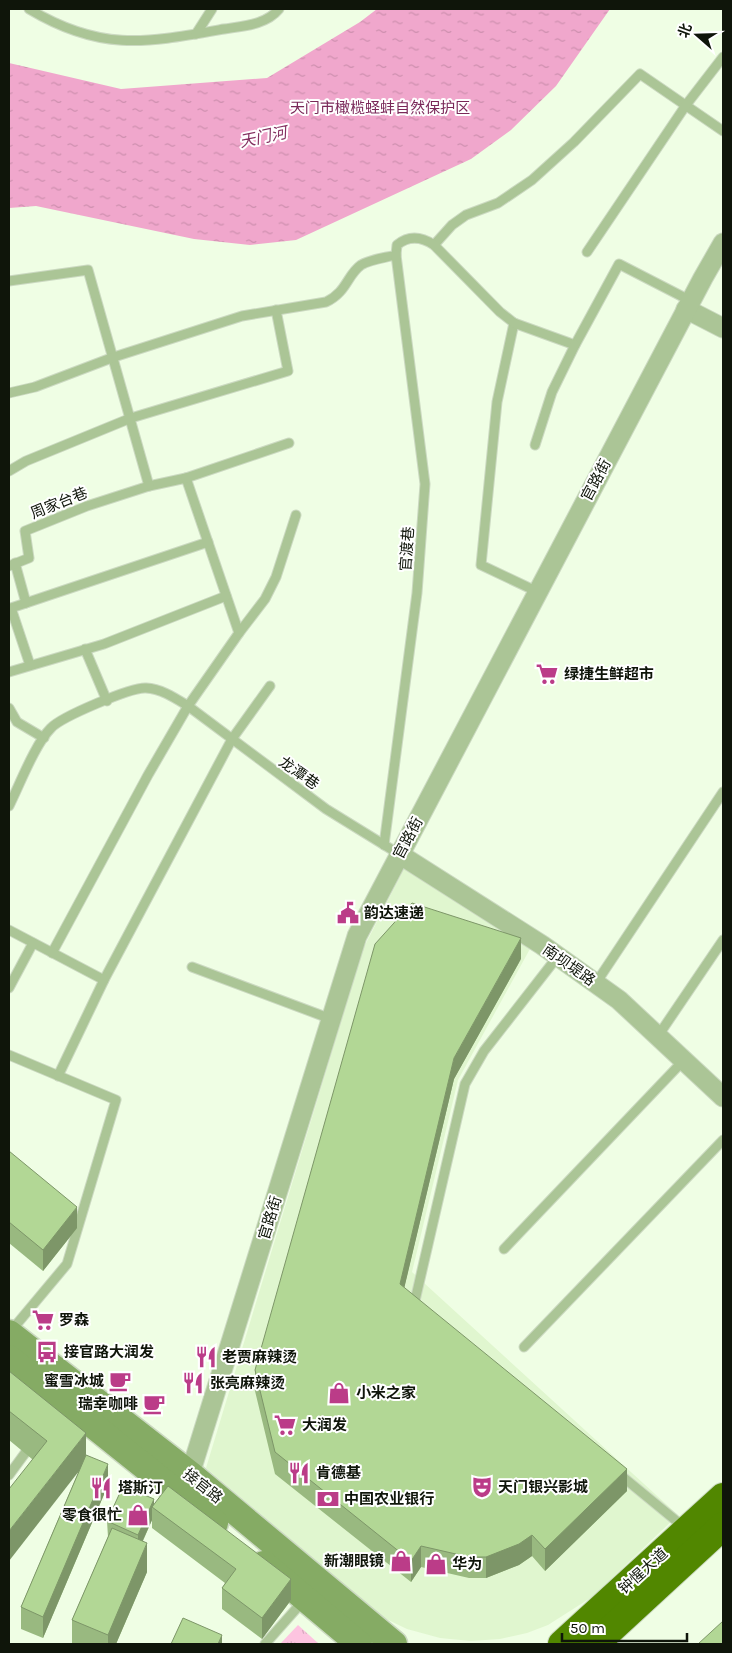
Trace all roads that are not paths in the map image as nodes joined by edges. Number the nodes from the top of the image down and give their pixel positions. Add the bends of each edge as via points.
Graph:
1 (29, 9) edge
2 (212, 9) edge
3 (279, 9) edge
4 (196, 34) junction
5 (723, 57) edge
6 (686, 105) junction
7 (723, 131) edge
8 (723, 243) edge
9 (434, 245) junction
10 (587, 252) dead end
11 (396, 255) junction
12 (9, 281) edge
13 (689, 305) junction
14 (276, 310) junction
15 (514, 323) junction
16 (723, 328) edge
17 (575, 345) junction
18 (114, 357) junction
19 (9, 392) edge
20 (131, 418) junction
21 (289, 443) dead end
22 (535, 445) dead end
23 (9, 471) edge
24 (186, 478) junction
25 (149, 486) junction
26 (296, 515) dead end
27 (208, 542) junction
28 (12, 565) edge
29 (538, 592) junction
30 (226, 596) junction
31 (26, 603) junction
32 (239, 633) junction
33 (85, 649) junction
34 (30, 665) junction
35 (9, 672) edge
36 (270, 686) dead end
37 (107, 701) junction
38 (188, 706) junction
39 (9, 708) edge
40 (44, 738) junction
41 (232, 739) junction
42 (723, 792) edge
43 (9, 806) edge
44 (392, 849) junction
45 (9, 930) edge
46 (723, 940) edge
47 (33, 942) junction
48 (52, 952) junction
49 (558, 956) junction
50 (192, 967) dead end
51 (104, 980) junction
52 (596, 984) junction
53 (9, 988) edge
54 (331, 1019) junction
55 (658, 1036) junction
56 (9, 1055) edge
57 (684, 1060) junction
58 (58, 1076) junction
59 (723, 1097) edge
60 (723, 1140) edge
61 (504, 1249) dead end
62 (421, 1311) edge
63 (9, 1333) edge
64 (524, 1347) dead end
65 (9, 1358) edge
66 (36, 1439) edge
67 (611, 1468) edge
68 (190, 1474) junction
69 (9, 1475) edge
70 (723, 1482) edge
71 (723, 1497) edge
72 (723, 1526) edge
73 (704, 1536) edge
74 (305, 1599) junction
75 (378, 1641) edge
76 (264, 1644) edge
77 (410, 1644) edge
78 (562, 1644) edge
79 (595, 1644) edge

1 - 4 lane via 68,29 115,40 146,42
2 - 4 lane
3 - 4 lane via 260,22
5 - 6 lane
6 - 7 lane
6 - 9 lane via 640,74 532,180 498,203 466,215
6 - 10 lane
8 - 13 street, 官路街
9 - 11 lane via 414,238 397,245
9 - 15 lane
11 - 14 lane via 359,266 338,296 326,302
11 - 44 lane, 官渡巷 via 425,484
12 - 18 lane via 88,270
13 - 16 street
13 - 17 lane via 619,264
13 - 29 street, 官路街
14 - 18 lane via 242,316
14 - 20 lane via 288,371
15 - 17 lane
15 - 29 lane via 497,402 481,565
17 - 22 lane via 552,392
18 - 19 lane via 35,387
18 - 20 lane
20 - 23 lane
20 - 25 lane
21 - 24 lane
24 - 25 lane
24 - 27 lane
25 - 28 lane, 周家台巷 via 86,506 25,531 29,558
26 - 32 lane via 276,577 265,599
27 - 30 lane
27 - 31 lane
28 - 31 lane
29 - 44 street, 官路街
30 - 32 lane
30 - 33 lane
31 - 34 lane via 11,608
32 - 38 lane
33 - 34 lane
33 - 37 lane
34 - 35 lane
36 - 41 lane
37 - 38 lane, 龙潭巷 via 131,690 146,688 166,693
37 - 40 lane, 龙潭巷 via 58,721
38 - 41 lane, 龙潭巷
38 - 48 lane
39 - 40 lane via 16,722
40 - 43 lane, 龙潭巷
41 - 44 lane, 龙潭巷 via 326,809
41 - 51 lane
42 - 52 lane
44 - 49 street, 南坝堤路
44 - 54 street, 官路街 via 357,936
45 - 47 lane
46 - 55 lane
47 - 48 lane
47 - 53 lane
48 - 51 lane
49 - 52 street, 南坝堤路
49 - 62 lane via 484,1051 465,1084 414,1305
50 - 54 lane
51 - 58 lane
52 - 55 street, 南坝堤路 via 619,1000
54 - 68 street, 官路街
55 - 57 street, 南坝堤路
56 - 58 lane
57 - 59 street, 南坝堤路
57 - 61 lane
58 - 63 lane via 116,1100 67,1264
60 - 64 lane
63 - 68 main road, 接官路
65 - 74 main road, 接官路 via 62,1406 191,1503
66 - 69 lane
67 - 73 lane
68 - 75 main road, 接官路
70 - 73 highway via 710,1495
71 - 73 highway, 钟惺大道
72 - 73 highway, 钟惺大道
73 - 78 highway, 钟惺大道
73 - 79 highway, 钟惺大道
74 - 75 main road, 接官路
74 - 76 lane
75 - 77 main road

